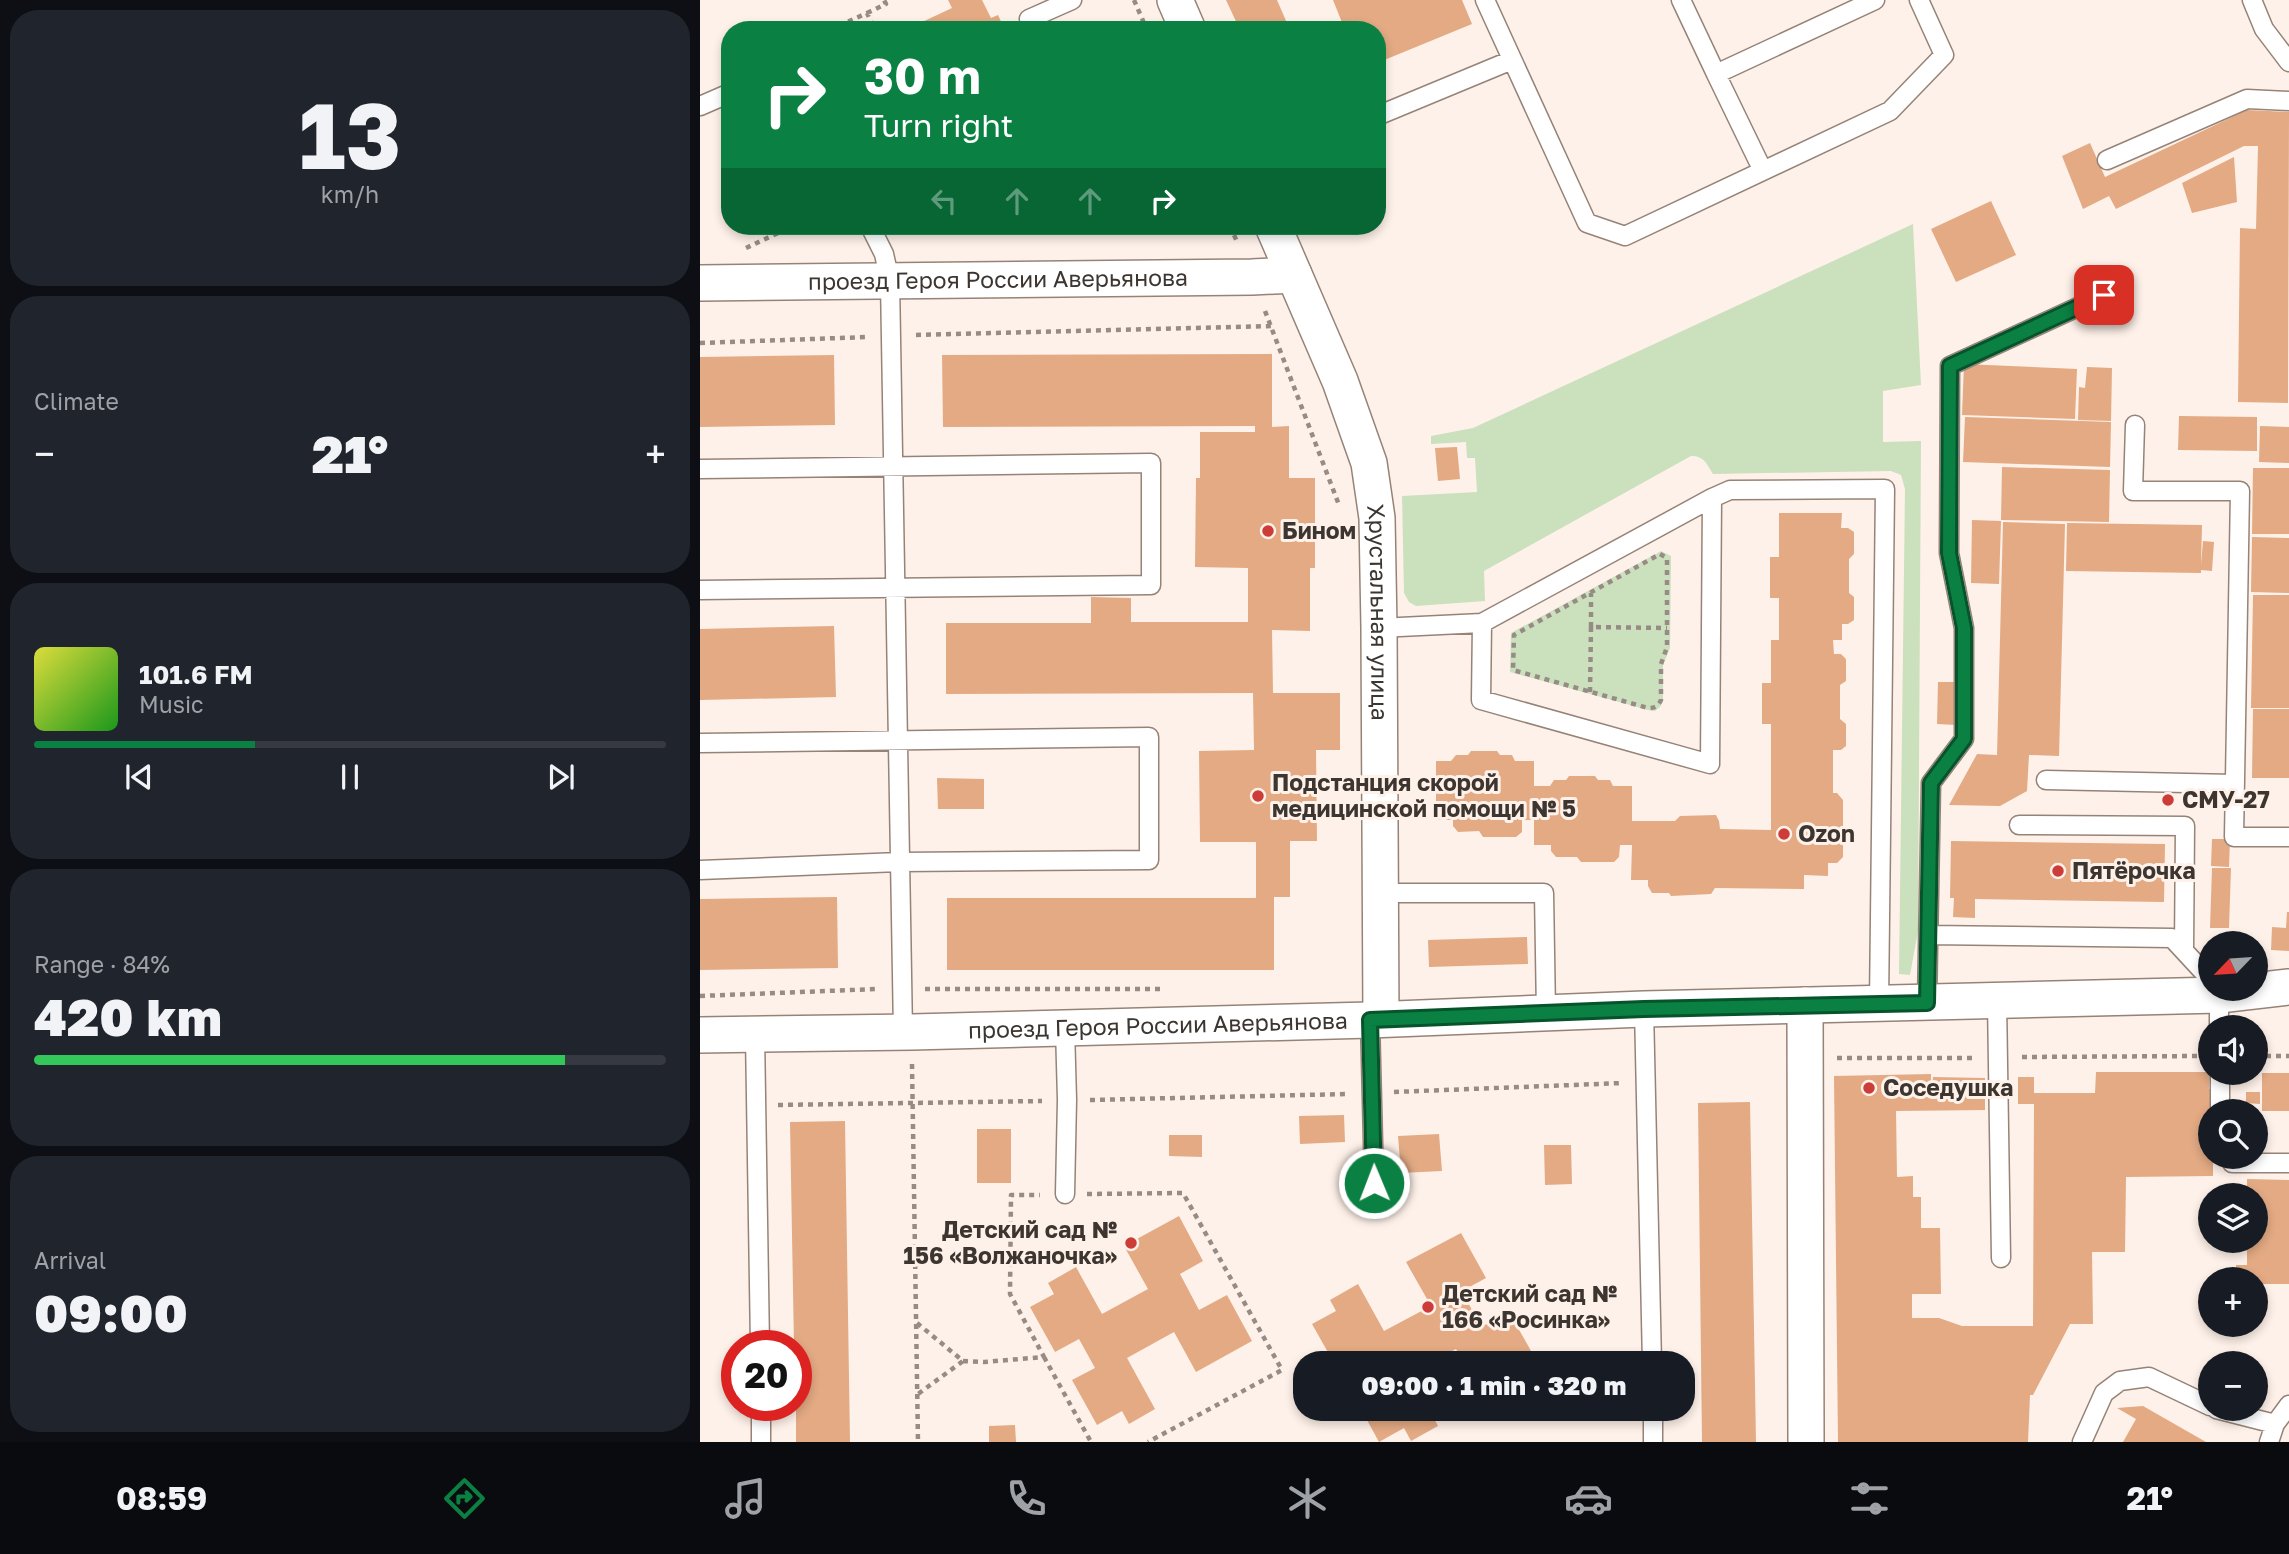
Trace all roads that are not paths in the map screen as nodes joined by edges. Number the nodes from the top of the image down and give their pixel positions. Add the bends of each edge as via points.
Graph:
1 (1072, 0) edge
2 (1175, 0) edge
3 (1485, 0) edge
4 (1681, 0) edge
5 (1875, 0) edge
6 (1919, 0) edge
7 (2252, 0) edge
8 (1030, 21) edge
9 (1184, 21) edge
10 (1512, 60) junction
11 (2289, 62) edge
12 (1716, 74) junction
13 (721, 97) edge
14 (2289, 101) edge
15 (700, 106) edge
16 (1386, 112) edge
17 (2107, 160) dead end
18 (1763, 171) junction
19 (874, 235) edge
20 (1277, 235) edge
21 (1294, 275) junction
22 (890, 281) junction
23 (700, 283) edge
24 (2104, 295) dead end
25 (2135, 425) dead end
26 (892, 465) junction
27 (700, 468) edge
28 (1712, 498) junction
29 (894, 589) junction
30 (700, 590) edge
31 (1482, 623) junction
32 (1379, 628) junction
33 (897, 740) junction
34 (700, 743) edge
35 (2046, 780) dead end
36 (2234, 784) junction
37 (2019, 825) dead end
38 (2289, 836) edge
39 (899, 862) junction
40 (700, 870) edge
41 (1381, 893) junction
42 (1928, 935) junction
43 (2184, 951) junction
44 (2198, 969) edge
45 (2289, 987) edge
46 (2268, 990) edge
47 (2198, 997) edge
48 (1997, 1000) junction
49 (1927, 1003) junction
50 (1879, 1004) junction
51 (1805, 1005) junction
52 (1644, 1009) junction
53 (1546, 1013) junction
54 (1376, 1019) junction
55 (1065, 1028) junction
56 (908, 1032) junction
57 (755, 1034) junction
58 (700, 1035) edge
59 (2268, 1162) edge
60 (2289, 1163) edge
61 (1374, 1183) dead end
62 (1065, 1194) road end
63 (2001, 1258) dead end
64 (760, 1330) edge
65 (1652, 1351) edge
66 (2198, 1400) edge
67 (2289, 1405) edge
68 (761, 1421) edge
69 (1653, 1421) edge
70 (2263, 1421) edge
71 (2275, 1424) junction
72 (761, 1442) edge
73 (1653, 1442) edge
74 (1806, 1442) edge
75 (2082, 1442) edge
76 (2269, 1442) edge

1 - 8 lane
2 - 9 street
3 - 10 lane
4 - 12 lane
5 - 12 lane
6 - 18 lane via 1944,55 1891,111
7 - 11 lane via 2264,29
10 - 16 lane
10 - 18 lane via 1587,223 1625,236
12 - 18 lane
13 - 15 lane
14 - 17 lane via 2247,99
19 - 22 lane
20 - 21 street, Хрустальная улица
21 - 22 street, проезд Героя России Аверьянова
21 - 32 street, Хрустальная улица via 1369,463 1377,518
22 - 23 street, проезд Героя России Аверьянова
22 - 26 lane
24 - 42 lane via 1950,366 1949,553 1964,628 1964,739 1931,783
25 - 36 lane via 2133,491 2240,491
26 - 27 lane
26 - 29 lane
26 - 29 lane via 1151,463 1151,585
28 - 31 lane
28 - 31 lane via 1710,764 1481,700
28 - 50 lane via 1730,490 1885,489
29 - 30 lane
29 - 33 lane
31 - 32 lane
32 - 41 street, Хрустальная улица
33 - 34 lane
33 - 39 lane
33 - 39 lane via 1149,737 1149,860
35 - 36 lane
36 - 38 lane via 2234,836
37 - 43 lane via 2185,826
39 - 40 lane
39 - 56 lane
41 - 53 lane via 1544,893
41 - 54 street, Хрустальная улица
42 - 43 lane via 2172,938
42 - 49 lane
43 - 44 lane
45 - 46 street, проезд Героя России Аверьянова
47 - 48 street, проезд Героя России Аверьянова
48 - 49 street, проезд Героя России Аверьянова
48 - 63 lane
49 - 50 street, проезд Героя России Аверьянова
50 - 51 street, проезд Героя России Аверьянова
51 - 52 street, проезд Героя России Аверьянова
51 - 74 street
52 - 53 street, проезд Героя России Аверьянова
52 - 65 lane
53 - 54 street, проезд Героя России Аверьянова
54 - 55 street, проезд Героя России Аверьянова
54 - 61 lane
55 - 56 street, проезд Героя России Аверьянова
55 - 62 lane
56 - 57 street, проезд Героя России Аверьянова
57 - 58 street, проезд Героя России Аверьянова
57 - 64 lane
59 - 60 lane
66 - 75 lane via 2149,1377 2120,1381 2104,1393
67 - 71 lane
68 - 72 lane
69 - 73 lane
70 - 71 lane
71 - 76 lane

